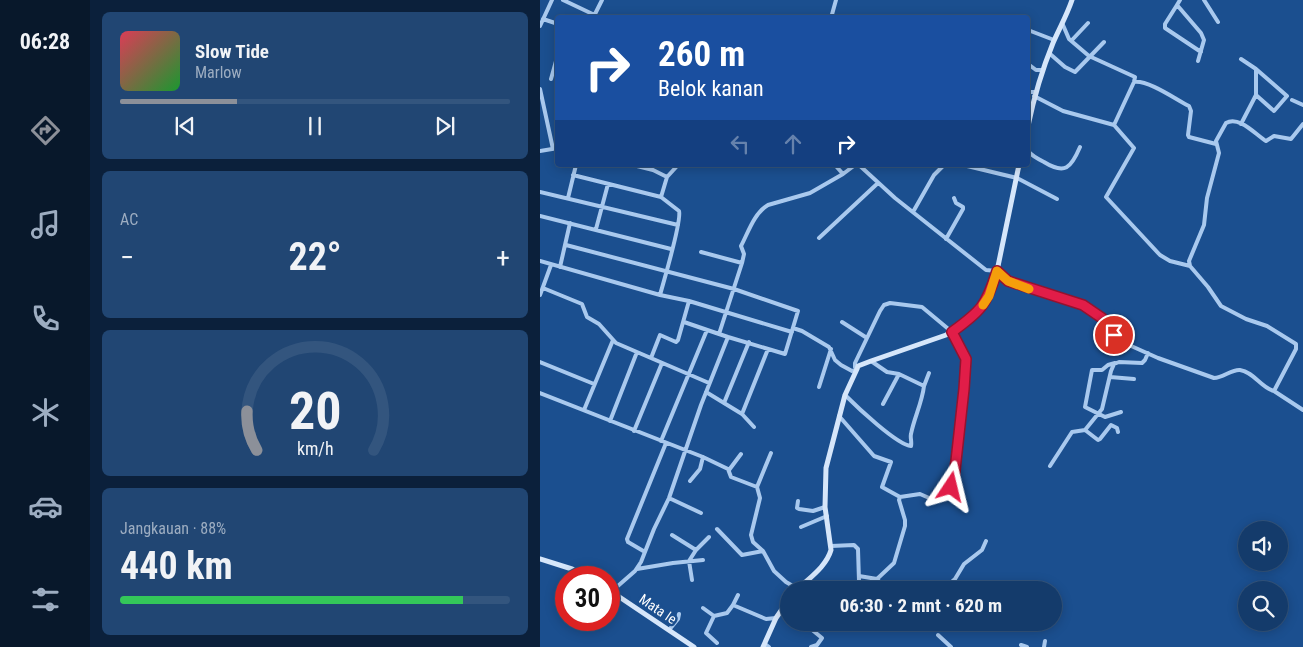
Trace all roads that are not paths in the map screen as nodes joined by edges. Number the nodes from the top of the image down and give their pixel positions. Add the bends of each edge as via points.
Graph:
1 (552, 0) edge
2 (564, 0) edge
3 (602, 0) edge
4 (836, 0) edge
5 (1072, 0) edge
6 (1180, 0) edge
7 (1204, 0) edge
8 (1177, 5) junction
9 (595, 14) joint
10 (832, 15) edge
11 (543, 19) junction
12 (1218, 22) dead end
13 (555, 23) edge
14 (1088, 23) dead end
15 (1062, 25) junction
16 (540, 26) edge
17 (1030, 31) edge
18 (1054, 40) junction
19 (1072, 40) junction
20 (1104, 42) dead end
21 (1201, 52) junction
22 (1049, 53) junction
23 (1089, 56) junction
24 (1242, 59) dead end
25 (1198, 61) dead end
26 (555, 65) edge
27 (1030, 66) edge
28 (1256, 69) junction
29 (1043, 70) junction
30 (551, 79) dead end
31 (1134, 82) junction
32 (540, 89) edge
33 (1030, 93) edge
34 (1035, 94) junction
35 (1256, 95) junction
36 (1292, 100) dead end
37 (1303, 105) edge
38 (1030, 117) edge
39 (1241, 124) junction
40 (1303, 124) edge
41 (1114, 125) junction
42 (1216, 144) junction
43 (1080, 147) dead end
44 (555, 148) edge
45 (540, 151) edge
46 (1030, 153) edge
47 (575, 167) edge
48 (640, 167) edge
49 (676, 167) edge
50 (837, 167) edge
51 (852, 167) edge
52 (861, 167) edge
53 (942, 167) edge
54 (971, 167) edge
55 (1019, 167) edge
56 (843, 174) junction
57 (573, 175) junction
58 (668, 177) junction
59 (1017, 178) junction
60 (878, 183) junction
61 (608, 184) junction
62 (540, 192) edge
63 (661, 197) junction
64 (568, 198) junction
65 (954, 198) dead end
66 (1058, 198) dead end
67 (602, 208) junction
68 (913, 212) junction
69 (540, 216) edge
70 (570, 223) junction
71 (678, 225) junction
72 (596, 229) junction
73 (819, 238) dead end
74 (946, 239) junction
75 (566, 245) junction
76 (672, 249) junction
77 (701, 252) dead end
78 (540, 261) edge
79 (1189, 261) junction
80 (742, 262) junction
81 (1183, 264) junction
82 (551, 265) junction
83 (1190, 266) junction
84 (560, 267) junction
85 (997, 271) junction
86 (666, 272) junction
87 (543, 288) junction
88 (734, 289) junction
89 (540, 295) edge
90 (660, 295) junction
91 (689, 301) junction
92 (727, 312) junction
93 (684, 322) junction
94 (842, 322) dead end
95 (707, 330) junction
96 (793, 330) junction
97 (952, 332) junction
98 (719, 334) junction
99 (728, 337) junction
100 (867, 338) junction
101 (613, 340) junction
102 (749, 342) junction
103 (768, 349) junction
104 (831, 349) junction
105 (637, 352) junction
106 (1148, 353) junction
107 (651, 358) junction
108 (870, 361) junction
109 (540, 362) edge
110 (662, 363) junction
111 (1115, 363) junction
112 (858, 368) junction
113 (929, 373) dead end
114 (688, 374) junction
115 (899, 374) junction
116 (1110, 377) junction
117 (1134, 379) dead end
118 (594, 384) junction
119 (709, 384) junction
120 (924, 386) junction
121 (819, 387) dead end
122 (1274, 391) junction
123 (540, 392) edge
124 (706, 392) junction
125 (845, 395) junction
126 (724, 403) junction
127 (883, 404) dead end
128 (584, 410) junction
129 (1303, 410) edge
130 (1121, 412) dead end
131 (1098, 413) junction
132 (742, 414) junction
133 (839, 416) junction
134 (610, 421) junction
135 (754, 427) dead end
136 (1085, 430) junction
137 (634, 431) junction
138 (1118, 432) dead end
139 (661, 441) junction
140 (666, 443) junction
141 (686, 451) junction
142 (771, 453) dead end
143 (742, 454) dead end
144 (703, 457) junction
145 (1050, 466) dead end
146 (729, 470) junction
147 (690, 481) dead end
148 (758, 486) junction
149 (669, 498) junction
150 (900, 498) junction
151 (798, 501) dead end
152 (825, 506) junction
153 (701, 513) dead end
154 (827, 516) junction
155 (801, 527) dead end
156 (717, 529) dead end
157 (672, 534) dead end
158 (708, 537) dead end
159 (986, 541) dead end
160 (831, 546) junction
161 (696, 550) junction
162 (763, 551) junction
163 (645, 552) junction
164 (540, 559) edge
165 (703, 560) dead end
166 (689, 561) junction
167 (562, 566) edge
168 (637, 569) junction
169 (859, 576) junction
170 (877, 579) joint
171 (692, 580) dead end
172 (785, 581) edge
173 (806, 581) edge
174 (859, 581) edge
175 (953, 581) edge
176 (620, 586) edge
177 (738, 595) dead end
178 (620, 598) edge
179 (733, 605) junction
180 (703, 608) dead end
181 (780, 612) edge
182 (678, 614) dead end
183 (714, 616) junction
184 (776, 618) junction
185 (669, 630) junction
186 (813, 631) edge
187 (938, 635) dead end
188 (1045, 641) dead end
189 (717, 643) dead end
190 (1021, 645) dead end
191 (765, 646) edge
192 (694, 647) edge
193 (811, 647) edge
194 (951, 647) edge
195 (1027, 647) edge
196 (1044, 647) edge

1 - 11 street
2 - 9 street
3 - 9 street
4 - 10 street
5 - 15 street
6 - 8 street
7 - 12 street
8 - 21 street via 1203,36
8 - 21 street via 1165,28
11 - 13 street
11 - 16 street
14 - 19 street
15 - 18 street
15 - 19 street
17 - 18 street
18 - 22 street
19 - 23 street
20 - 23 street
21 - 25 street
22 - 23 street via 1075,72
22 - 29 street
23 - 31 street via 1133,76
24 - 28 street
26 - 30 street
27 - 29 street
28 - 35 street
28 - 35 street via 1287,96 1274,111
29 - 34 street
31 - 41 street
31 - 42 street via 1150,85 1189,106 1188,135
32 - 44 street
33 - 34 street
34 - 38 street
34 - 41 street via 1063,111
35 - 39 street
36 - 37 street
39 - 40 street via 1266,141 1274,136 1291,139
39 - 42 street via 1227,122
41 - 81 street via 1134,148 1106,197 1160,255
42 - 79 street via 1219,153 1207,198 1204,225
43 - 46 street via 1072,164 1060,170
44 - 45 street
47 - 57 street
48 - 58 street
49 - 58 street
50 - 56 street
51 - 56 street
52 - 60 street
53 - 68 street
54 - 59 street
55 - 59 street
56 - 80 street via 810,193 762,208 741,246
57 - 61 street
57 - 64 street
58 - 63 street
59 - 66 street
59 - 85 street
60 - 68 street
60 - 73 street
61 - 63 street
61 - 67 street
62 - 64 street
63 - 71 street via 679,211
64 - 67 street
65 - 74 street via 963,209
67 - 71 street
67 - 72 street
68 - 74 street
69 - 70 street
70 - 72 street
70 - 75 street
71 - 76 street
72 - 76 street
74 - 85 street via 986,270
75 - 84 street
75 - 86 street
76 - 86 street
77 - 80 street
78 - 82 street
79 - 81 street
79 - 83 street
80 - 88 street
81 - 83 street
82 - 84 street
82 - 87 street
83 - 122 street via 1221,306 1267,326 1296,344
84 - 90 street
85 - 97 street via 984,305
85 - 106 street via 1008,281 1083,305 1102,318 1118,340
86 - 88 street
86 - 90 street
87 - 89 street
87 - 101 street via 582,304 588,317
88 - 92 street
88 - 96 street via 797,310
90 - 91 street
91 - 92 street
91 - 93 street
92 - 96 street
92 - 98 street
93 - 95 street
93 - 107 street via 677,341 659,336
94 - 100 street
95 - 98 street
95 - 114 street
96 - 103 street via 786,353
96 - 104 street via 802,331
97 - 100 street via 922,307 890,303 880,311
97 - 108 street
97 - 150 street via 966,359 954,479 948,493 936,501 920,494
98 - 99 street
99 - 102 street
99 - 119 street
100 - 112 street via 855,363
101 - 105 street
101 - 118 street
102 - 103 street
102 - 126 street
103 - 132 street
104 - 112 street via 841,365 852,372
104 - 121 street
105 - 107 street
105 - 134 street
106 - 111 street via 1142,362
106 - 122 street via 1214,378 1240,370
107 - 110 street
108 - 112 street
108 - 115 street via 887,372
109 - 118 street
110 - 114 street
110 - 137 street
111 - 116 street
111 - 131 street via 1102,370 1092,370 1085,407
112 - 125 street
113 - 120 street
114 - 119 street
114 - 139 street
115 - 120 street
115 - 127 street
116 - 117 street
116 - 131 street via 1102,409
118 - 128 street
119 - 124 street
120 - 125 street via 910,446 896,440
122 - 129 street
123 - 128 street
124 - 126 street
124 - 141 street
125 - 133 street
126 - 132 street
128 - 134 street
130 - 131 street via 1106,417
131 - 136 street
132 - 135 street
133 - 150 street via 874,456 891,462 882,487
133 - 152 street via 826,468
134 - 137 street
136 - 138 street via 1098,440 1111,425
136 - 145 street via 1072,432
137 - 139 street
139 - 140 street
140 - 141 street
140 - 163 street via 627,539
141 - 144 street
141 - 149 street
142 - 148 street
143 - 146 street
144 - 146 street
144 - 147 street via 700,469
146 - 148 street via 731,477
148 - 162 street via 760,498 751,535 753,542
149 - 153 street
149 - 163 street
150 - 170 street via 904,530 894,563
151 - 152 street via 799,509 813,510
152 - 154 street
154 - 155 street
154 - 160 street
156 - 162 street via 742,555
157 - 161 street
158 - 161 street
159 - 175 street via 982,550 964,564
160 - 169 street via 848,545 858,549
160 - 173 street via 826,561
161 - 166 street
162 - 172 street via 774,571
163 - 168 street
164 - 167 street
165 - 166 street
166 - 168 street
166 - 171 street
168 - 176 street
169 - 170 street
169 - 174 street
177 - 179 street
178 - 185 street, Mata Ie
179 - 183 street via 726,614
179 - 184 street via 766,619
180 - 183 street
181 - 184 street
182 - 185 street
183 - 189 street via 706,633
184 - 191 street
185 - 192 street, Mata Ie
186 - 193 street via 822,638
187 - 194 street
188 - 196 street
190 - 195 street

